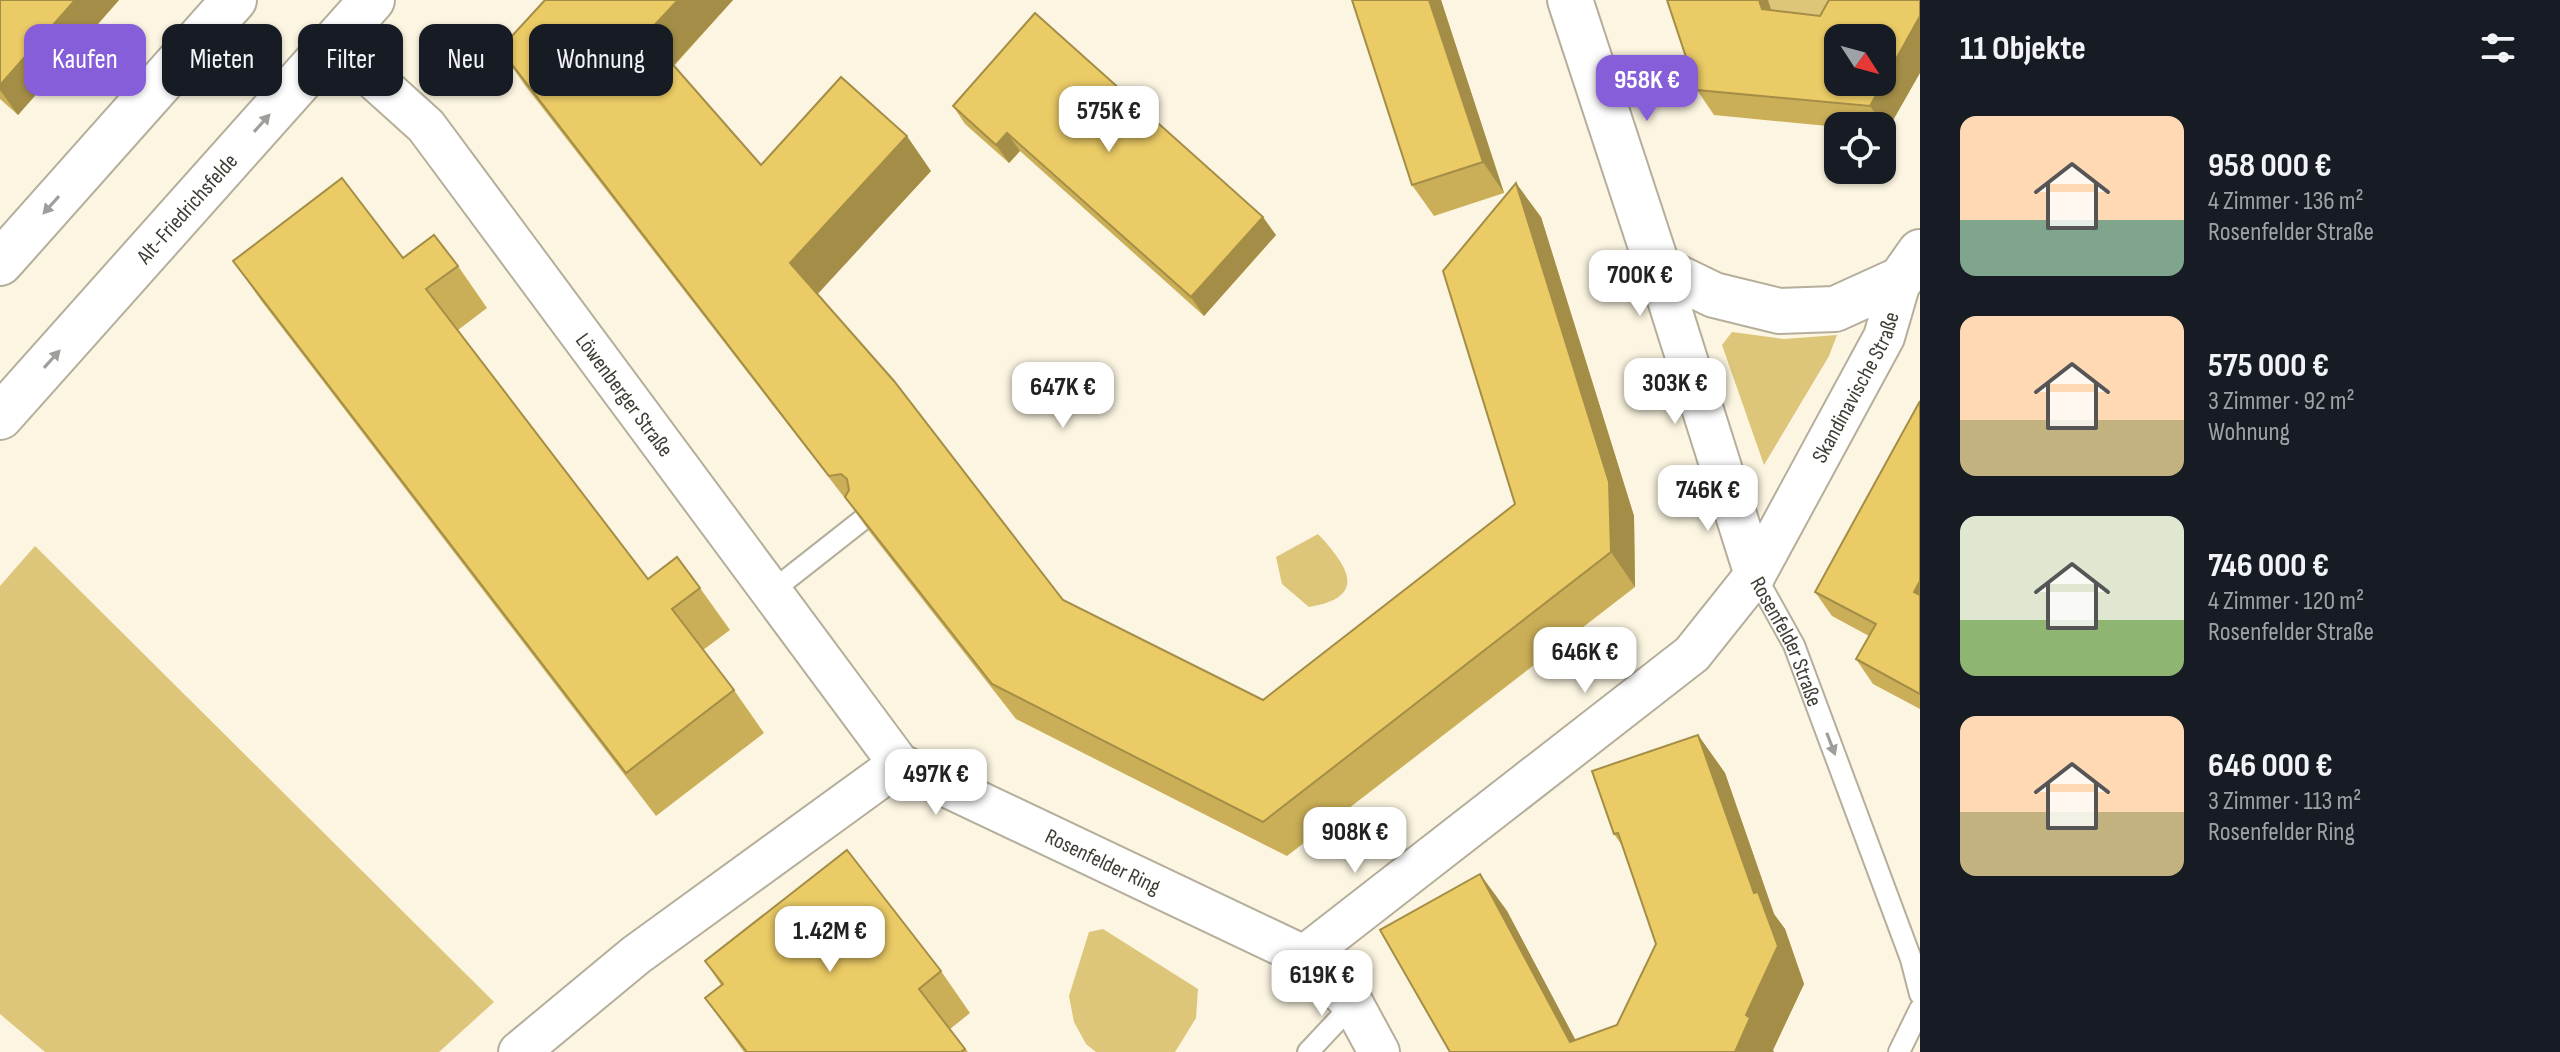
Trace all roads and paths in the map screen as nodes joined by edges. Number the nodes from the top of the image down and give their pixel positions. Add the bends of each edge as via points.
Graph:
1 (234, 0) edge
2 (372, 0) edge
3 (1570, 0) edge
4 (351, 24) edge
5 (298, 83) edge
6 (393, 96) edge
7 (0, 263) edge
8 (1911, 266) edge
9 (1658, 268) junction
10 (0, 417) edge
11 (861, 521) edge
12 (1755, 575) junction
13 (772, 591) junction
14 (899, 764) junction
15 (1304, 956) junction
16 (1920, 994) edge
17 (1353, 1004) junction
18 (1920, 1009) edge
19 (519, 1052) edge
20 (1308, 1052) edge
21 (1379, 1052) edge
22 (1899, 1052) edge

1 -> 7 main road
2 - 4 main road, Alt-Friedrichsfelde
3 - 9 main road, Rosenfelder Straße
10 -> 5 main road, Alt-Friedrichsfelde
6 - 13 street, Löwenberger Straße via 426,126
8 - 9 main road, Skandinavische Straße via 1835,309 1779,311 1714,295
8 - 12 street, Skandinavische Straße via 1884,337
9 - 12 street, Rosenfelder Straße
11 - 13 lane
12 - 15 street via 1692,654
12 -> 16 lane, Rosenfelder Straße via 1794,645
13 - 14 street, Löwenberger Straße
14 - 15 street, Rosenfelder Ring
14 - 19 street via 636,955
15 - 17 street, Rosenfelder Ring
17 - 20 lane
17 - 21 street, Rosenfelder Ring
18 - 22 lane

